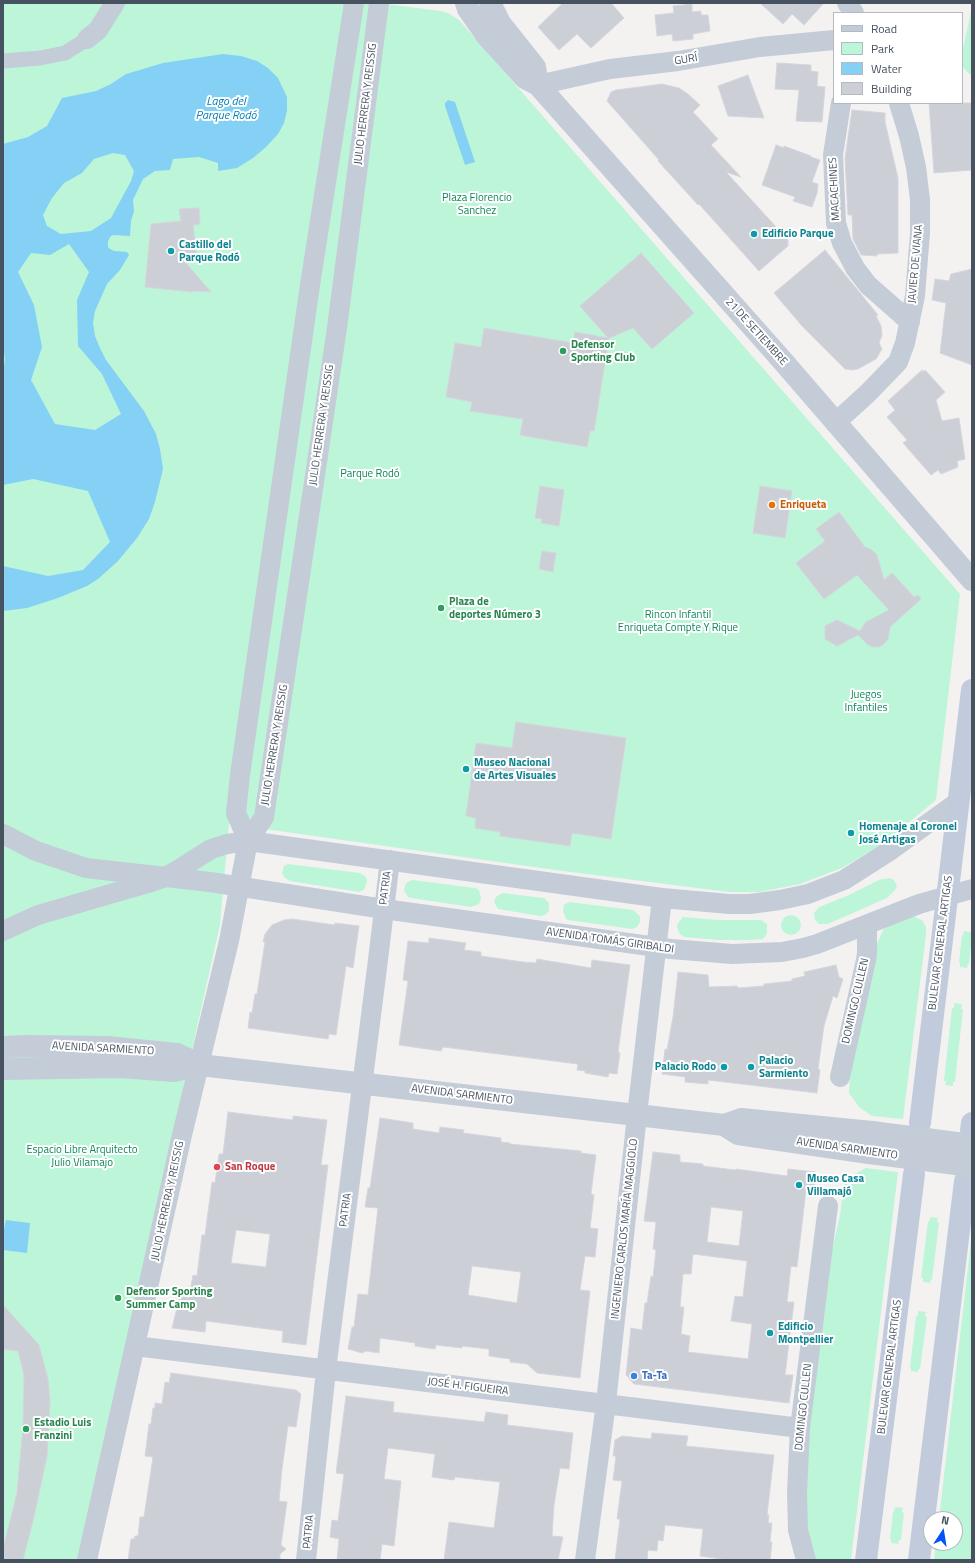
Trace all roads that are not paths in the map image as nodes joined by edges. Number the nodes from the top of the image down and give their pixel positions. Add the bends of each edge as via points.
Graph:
1 (115, 3) edge
2 (354, 3) edge
3 (379, 3) edge
4 (466, 3) edge
5 (490, 3) edge
6 (847, 3) edge
7 (853, 12) edge
8 (86, 39) joint
9 (833, 40) edge
10 (3, 61) edge
11 (538, 84) junction
12 (841, 104) edge
13 (899, 104) edge
14 (910, 322) junction
15 (835, 423) junction
16 (972, 580) edge
17 (972, 690) edge
18 (968, 764) edge
19 (959, 801) junction
20 (3, 834) edge
21 (248, 841) junction
22 (390, 860) junction
23 (162, 878) junction
24 (240, 888) junction
25 (972, 889) edge
26 (946, 896) junction
27 (662, 898) junction
28 (384, 910) junction
29 (867, 925) junction
30 (3, 931) edge
31 (656, 947) junction
32 (3, 1047) edge
33 (200, 1066) junction
34 (3, 1069) edge
35 (840, 1077) dead end
36 (362, 1084) junction
37 (637, 1115) junction
38 (920, 1123) dead end
39 (972, 1133) edge
40 (871, 1142) junction
41 (914, 1174) dead end
42 (969, 1174) edge
43 (828, 1206) dead end
44 (135, 1346) junction
45 (326, 1370) junction
46 (606, 1403) junction
47 (800, 1428) junction
48 (87, 1560) edge
49 (306, 1560) edge
50 (585, 1560) edge
51 (806, 1560) edge
52 (866, 1560) edge
53 (919, 1560) edge

1 - 8 street via 98,30
2 - 21 street via 310,285 240,775 236,813
3 - 21 street, JULIO HERRERA Y REISSIG via 337,328 264,817
4 - 11 street, 21 DE SETIEMBRE via 486,35 524,78
5 - 11 street, 21 DE SETIEMBRE via 500,23 535,67
6 - 7 street
8 - 10 street via 65,53
9 - 11 street, GURÍ via 760,47 610,69
11 - 15 street, 21 DE SETIEMBRE
12 - 14 street, MACACHINES via 833,155 836,223 842,243 855,268 868,285
13 - 14 street, JAVIER DE VIANA via 910,136 920,200 918,266
14 - 15 street, JAVIER DE VIANA via 898,362
15 - 16 street, 21 DE SETIEMBRE
17 - 18 main road, BULEVAR GENERAL ARTIGAS
18 - 19 main road, BULEVAR GENERAL ARTIGAS
19 - 26 main road, BULEVAR GENERAL ARTIGAS
19 - 27 street via 844,880 808,894 750,904
20 - 23 street, AVENIDA TOMÁS GIRIBALDI via 36,851 86,868
21 - 22 street
21 - 23 street via 211,849
21 - 24 street, JULIO HERRERA Y REISSIG
22 - 27 street
22 - 28 street, PATRIA
23 - 24 street, AVENIDA TOMÁS GIRIBALDI via 210,882
23 - 30 street via 38,915
24 - 28 street, AVENIDA TOMÁS GIRIBALDI
24 - 33 street, JULIO HERRERA Y REISSIG
25 - 26 street, AVENIDA TOMÁS GIRIBALDI
26 - 29 street, AVENIDA TOMÁS GIRIBALDI
26 - 38 main road, BULEVAR GENERAL ARTIGAS
27 - 31 street, INGENIERO CARLOS MARÍA MAGGIOLO
28 - 31 street, AVENIDA TOMÁS GIRIBALDI
28 - 36 street, PATRIA
29 - 31 street, AVENIDA TOMÁS GIRIBALDI via 817,944 782,952 732,954
29 - 35 street, DOMINGO CULLEN via 866,960
31 - 37 street, INGENIERO CARLOS MARÍA MAGGIOLO
32 - 33 street, AVENIDA SARMIENTO via 107,1047 177,1054
33 - 34 street, AVENIDA SARMIENTO via 174,1071 120,1067
33 - 36 street, AVENIDA SARMIENTO
33 - 44 street, JULIO HERRERA Y REISSIG
36 - 37 street, AVENIDA SARMIENTO
36 - 45 street, PATRIA
37 - 40 street, AVENIDA SARMIENTO via 724,1125 738,1134
37 - 46 street, INGENIERO CARLOS MARÍA MAGGIOLO
39 - 40 street, AVENIDA SARMIENTO, bridge
40 - 42 street, AVENIDA SARMIENTO, bridge
41 - 52 main road, BULEVAR GENERAL ARTIGAS
42 - 53 main road
43 - 47 street, DOMINGO CULLEN
44 - 45 street, JOSÉ H. FIGUEIRA
44 - 48 street, JULIO HERRERA Y REISSIG
45 - 46 street, JOSÉ H. FIGUEIRA
45 - 49 street, PATRIA
46 - 47 street, JOSÉ H. FIGUEIRA
46 - 50 street, INGENIERO CARLOS MARÍA MAGGIOLO
47 - 51 street, DOMINGO CULLEN via 798,1530

